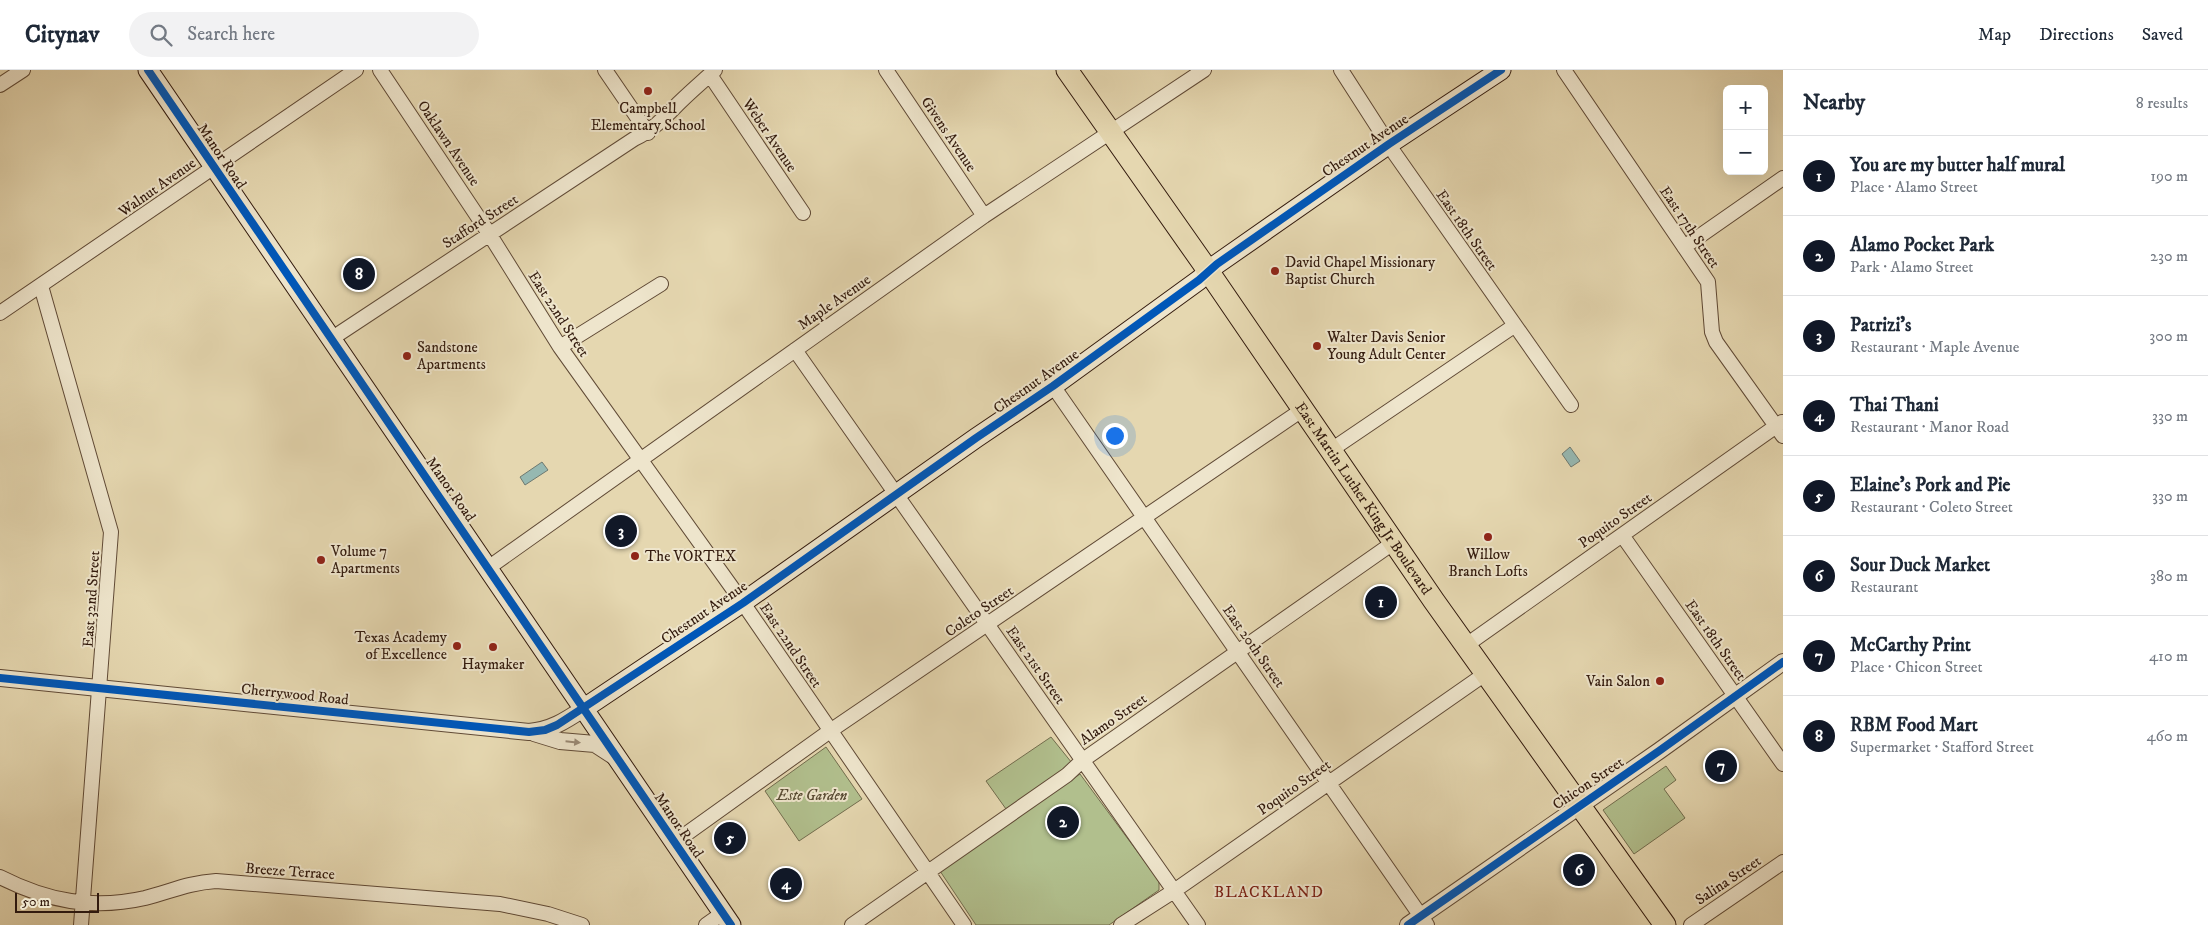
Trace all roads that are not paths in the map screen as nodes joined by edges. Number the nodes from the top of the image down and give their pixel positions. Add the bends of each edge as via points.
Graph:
1 (23, 70) edge
2 (148, 70) edge
3 (356, 70) edge
4 (380, 70) edge
5 (605, 70) edge
6 (886, 70) edge
7 (1067, 70) edge
8 (1204, 70) edge
9 (1341, 70) edge
10 (1501, 70) edge
11 (1564, 70) edge
12 (712, 73) edge
13 (0, 85) edge
14 (648, 132) junction
15 (1111, 133) junction
16 (1389, 144) junction
17 (213, 167) junction
18 (1783, 178) edge
19 (803, 213) dead end
20 (984, 216) junction
21 (490, 235) junction
22 (1684, 247) junction
23 (1209, 272) junction
24 (660, 284) dead end
25 (41, 286) junction
26 (0, 313) edge
27 (1514, 326) junction
28 (331, 339) junction
29 (560, 347) junction
30 (795, 350) junction
31 (1053, 386) junction
32 (1571, 405) dead end
33 (1302, 410) junction
34 (1781, 428) edge
35 (1331, 450) junction
36 (640, 460) junction
37 (897, 494) junction
38 (1146, 518) junction
39 (1622, 535) junction
40 (1393, 543) junction
41 (488, 568) junction
42 (743, 603) junction
43 (988, 624) junction
44 (1465, 646) junction
45 (1238, 652) junction
46 (1783, 662) edge
47 (1485, 674) junction
48 (0, 678) edge
49 (100, 688) junction
50 (1736, 695) junction
51 (583, 709) junction
52 (830, 731) junction
53 (529, 732) junction
54 (615, 757) junction
55 (1083, 760) junction
56 (1783, 764) edge
57 (1329, 782) junction
58 (1580, 806) junction
59 (675, 842) junction
60 (1783, 862) edge
61 (928, 873) junction
62 (0, 877) edge
63 (1174, 891) junction
64 (82, 903) junction
65 (727, 919) edge
66 (1418, 922) edge
67 (80, 925) edge
68 (582, 925) edge
69 (706, 925) edge
70 (852, 925) edge
71 (964, 925) edge
72 (1121, 925) edge
73 (1198, 925) edge
74 (1665, 925) edge
75 (1691, 925) edge

1 - 13 street
2 - 17 main road, Manor Road
3 - 17 street, Walnut Avenue
4 - 21 street, Oaklawn Avenue
5 - 14 street
6 - 20 street, Givens Avenue
7 - 15 main road, East Martin Luther King Jr Boulevard
8 - 15 street, Maple Avenue
9 - 16 street, East 18th Street
10 - 16 main road, Chestnut Avenue
11 - 22 street, East 17th Street
12 - 14 street, Stafford Street
12 - 19 street, Weber Avenue
14 - 21 street, Stafford Street
15 - 20 street, Maple Avenue
15 - 23 main road, East Martin Luther King Jr Boulevard
16 - 23 main road, Chestnut Avenue
16 - 27 street, East 18th Street
17 - 25 street, Walnut Avenue
17 - 28 main road, Manor Road
18 - 22 street
20 - 30 street, Maple Avenue
21 - 28 street, Stafford Street
21 - 29 street, East 22nd Street
22 - 34 street, East 17th Street via 1708,282 1712,332 1716,342
23 - 31 main road, Chestnut Avenue
23 - 33 main road, East Martin Luther King Jr Boulevard
24 - 29 street
25 - 26 street, Walnut Avenue
25 - 49 street, East 32nd Street via 112,532
27 - 32 street, East 18th Street
27 - 35 street
28 - 41 main road, Manor Road
29 - 36 street, East 22nd Street
30 - 36 street, Maple Avenue
30 - 37 street, East 21st Street
31 - 37 main road, Chestnut Avenue
31 - 38 street, East 20th Street
33 - 35 main road, East Martin Luther King Jr Boulevard
33 - 38 street, Coleto Street
34 - 39 street, Poquito Street
35 - 40 main road, East Martin Luther King Jr Boulevard
36 - 41 street, Maple Avenue
36 - 42 street, East 22nd Street
37 - 42 main road, Chestnut Avenue
37 - 43 street, East 21st Street
38 - 43 street, Coleto Street
38 - 45 street, East 20th Street
39 - 44 street, Poquito Street
39 - 50 street, East 18th Street
40 - 44 main road, East Martin Luther King Jr Boulevard
40 - 45 street, Alamo Street
41 - 51 main road, Manor Road
42 - 51 main road, Chestnut Avenue
42 - 52 street, East 22nd Street
43 - 52 street, Coleto Street
43 - 55 street, East 21st Street
44 - 47 main road, East Martin Luther King Jr Boulevard
45 - 55 street, Alamo Street
45 - 57 street, East 20th Street
46 - 50 street, Chicon Street
47 - 57 street, Poquito Street
47 - 58 main road, East Martin Luther King Jr Boulevard
48 - 49 street, Cherrywood Road
49 - 53 street, Cherrywood Road
49 - 64 street, East 32nd Street
50 - 56 street, East 18th Street
50 - 58 street, Chicon Street
51 - 53 street, Cherrywood Road via 557,725
51 - 54 main road, Manor Road
52 - 59 street, Coleto Street
52 - 61 street, East 22nd Street
53 -> 54 street via 560,741 594,744
54 - 59 main road, Manor Road
55 - 61 street, Alamo Street via 1067,775
55 - 63 street, East 21st Street
57 - 63 street, Poquito Street
57 - 66 street, East 20th Street
58 - 66 street, Chicon Street
58 - 74 main road, East Martin Luther King Jr Boulevard
59 - 65 main road, Manor Road
60 - 75 street, Salina Street
61 - 70 street, Alamo Street
61 - 71 street, East 22nd Street
62 - 64 street, Breeze Terrace via 56,900
63 - 72 street, Poquito Street
63 - 73 street, East 21st Street
64 - 67 street, East 32nd Street
64 - 68 street, Breeze Terrace via 130,901 196,883 216,881 500,904
65 - 69 street

